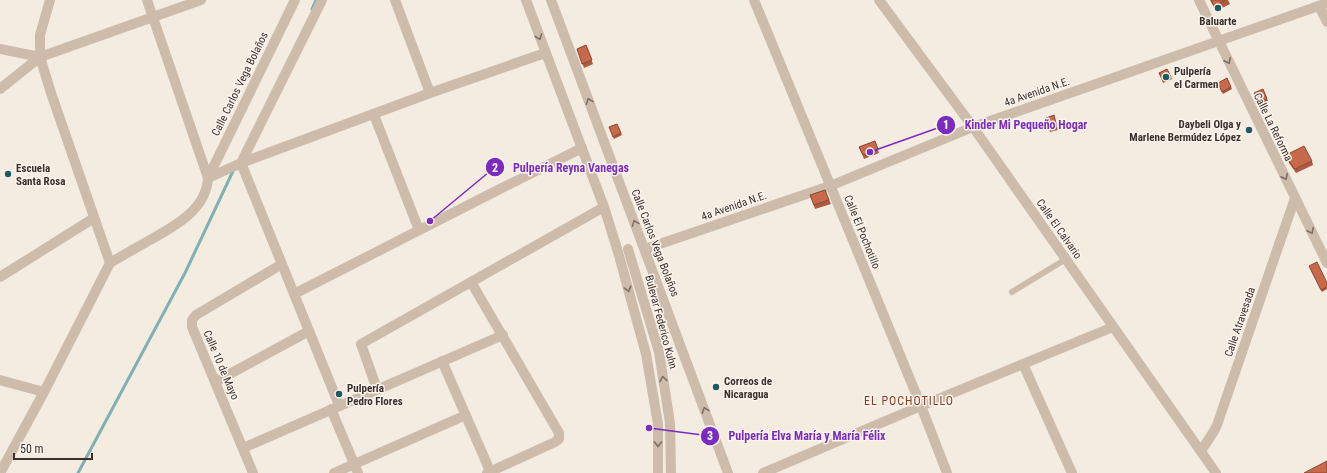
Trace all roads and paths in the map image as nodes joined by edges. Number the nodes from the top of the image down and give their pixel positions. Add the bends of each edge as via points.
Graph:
1 (50, 0) edge
2 (147, 0) edge
3 (201, 0) edge
4 (295, 0) edge
5 (322, 0) edge
6 (395, 0) edge
7 (526, 0) edge
8 (551, 0) edge
9 (754, 0) edge
10 (879, 0) edge
11 (1199, 0) edge
12 (1323, 4) edge
13 (153, 17) junction
14 (1327, 22) edge
15 (1218, 41) junction
16 (0, 48) edge
17 (545, 53) junction
18 (40, 57) junction
19 (0, 89) edge
20 (430, 93) junction
21 (374, 114) junction
22 (972, 127) junction
23 (582, 148) junction
24 (239, 164) junction
25 (208, 178) junction
26 (830, 186) junction
27 (1295, 198) junction
28 (604, 207) junction
29 (94, 218) junction
30 (419, 230) junction
31 (644, 246) junction
32 (628, 249) junction
33 (618, 252) junction
34 (1066, 259) junction
35 (110, 263) junction
36 (1327, 263) edge
37 (282, 264) junction
38 (0, 277) edge
39 (472, 282) junction
40 (1012, 292) dead end
41 (294, 294) junction
42 (1113, 327) junction
43 (309, 331) junction
44 (503, 335) junction
45 (442, 361) junction
46 (1023, 364) junction
47 (0, 380) edge
48 (215, 382) junction
49 (376, 389) junction
50 (44, 392) junction
51 (921, 406) junction
52 (335, 407) junction
53 (466, 415) junction
54 (242, 448) junction
55 (1201, 451) junction
56 (356, 468) edge
57 (490, 472) edge
58 (0, 473) edge
59 (253, 473) edge
60 (334, 473) edge
61 (658, 473) edge
62 (671, 473) edge
63 (728, 473) edge
64 (763, 473) edge
65 (946, 473) edge
66 (1072, 473) edge
67 (1216, 473) edge

1 - 18 street via 40,35
2 - 13 street
3 - 13 street
4 - 25 street, Calle Carlos Vega Bolaños
5 - 24 street
6 - 20 street
7 -> 17 street
31 -> 8 street, Calle Carlos Vega Bolaños
9 - 26 street, Calle El Pochotillo
10 - 22 street, Calle El Calvario
11 - 15 street, Calle La Reforma
12 - 14 street
12 - 15 street, 4a Avenida N.E.
13 - 18 street
13 - 25 street
15 - 22 street, 4a Avenida N.E.
15 -> 27 street, Calle La Reforma
16 - 18 street
17 - 20 street
17 - 23 street
18 - 19 street
18 - 29 street
20 - 21 street
21 - 24 street
21 - 30 street
22 - 26 street, 4a Avenida N.E.
22 - 34 street, Calle El Calvario
23 - 28 street
23 - 30 street
24 - 25 street
24 - 37 street
25 - 35 street, Calle Carlos Vega Bolaños via 207,187 200,201 176,225
26 - 31 street, 4a Avenida N.E.
26 - 51 street, Calle El Pochotillo
27 -> 36 street, Calle La Reforma
27 - 55 street, Calle Atravesada via 1217,425
28 - 33 street
28 - 39 street
29 - 35 street
29 - 38 street
30 - 41 street
31 - 32 street, 4a Avenida N.E.
63 -> 31 street, Calle Carlos Vega Bolaños
32 - 33 street, 4a Avenida N.E.
62 -> 32 street, Bulevar Federico Kuhn via 670,423 659,352
33 -> 61 street, Bulevar Federico Kuhn via 646,354 658,424
34 - 40 lane
34 - 42 street, Calle El Calvario
35 - 50 street
37 - 41 street
37 - 48 street, Calle 10 de Mayo via 196,315 192,320 192,327
39 - 44 street
39 - 49 street via 361,344
41 - 43 street
42 - 46 street
42 - 55 street, Calle El Calvario
43 - 48 street
43 - 52 street
44 - 45 street
44 - 57 street via 559,433 559,439
45 - 49 street
45 - 53 street
46 - 51 street
46 - 66 street
47 - 50 street
48 - 54 street, Calle 10 de Mayo
49 - 52 street
50 - 58 street
51 - 64 street
51 - 65 street, Calle El Pochotillo
52 - 54 street
52 - 56 street
53 - 56 street
53 - 57 street
54 - 59 street, Calle 10 de Mayo
55 - 67 street, Calle El Calvario
56 - 60 street

